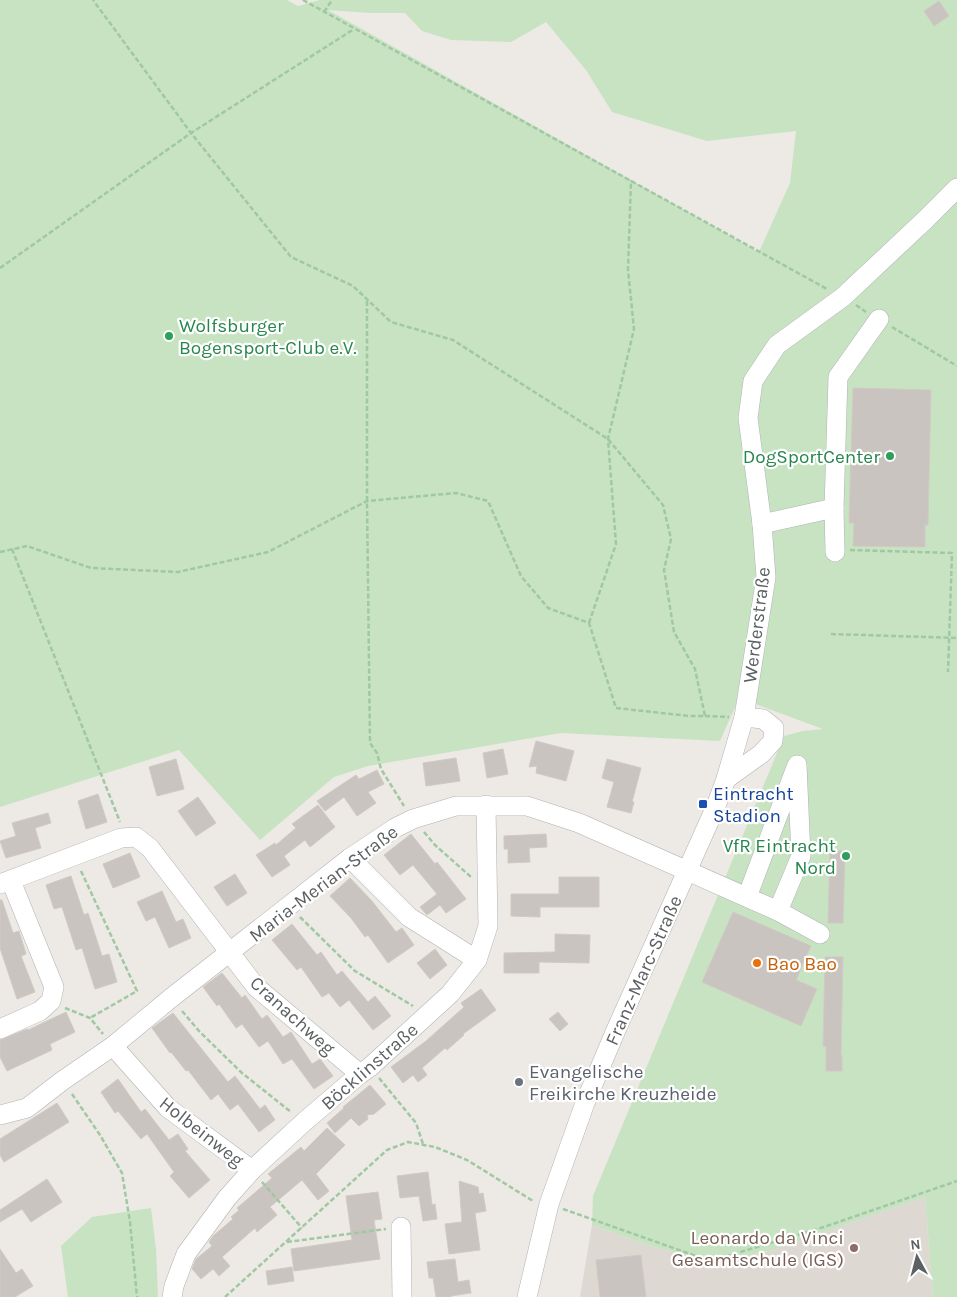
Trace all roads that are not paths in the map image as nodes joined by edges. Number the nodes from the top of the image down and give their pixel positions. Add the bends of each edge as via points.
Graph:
1 (957, 188) edge
2 (879, 319) road end
3 (834, 508) junction
4 (762, 524) junction
5 (835, 551) road end
6 (737, 717) junction
7 (726, 779) junction
8 (486, 804) junction
9 (350, 858) junction
10 (687, 871) junction
11 (6, 882) edge
12 (747, 898) junction
13 (778, 911) junction
14 (820, 934) dead end
15 (230, 953) junction
16 (477, 960) junction
17 (0, 1029) edge
18 (113, 1046) junction
19 (365, 1071) junction
20 (0, 1115) edge
21 (252, 1170) junction
22 (400, 1227) road end
23 (172, 1297) edge
24 (402, 1297) edge
25 (527, 1297) edge

1 - 4 street, Werderstraße via 843,298 777,345 753,381 748,418
2 - 3 street via 838,377
3 - 4 street
3 - 5 street
4 - 6 street, Werderstraße via 766,577
6 - 7 street, Werderstraße
6 - 7 street via 763,719 774,728 773,741 761,754
7 - 10 street, Werderstraße
8 - 9 street, Maria-Merian-Straße via 456,806 412,819
8 - 10 street, Maria-Merian-Straße via 527,806 579,823
8 - 16 street, Böcklinstraße via 488,926
9 - 15 street, Maria-Merian-Straße
9 - 16 street via 409,917
10 - 12 street, Maria-Merian-Straße
10 - 25 street, Franz-Marc-Straße via 585,1103 549,1204
11 - 15 street, Cranachweg via 121,838 136,838 150,848
11 - 17 street via 54,988 51,1001 40,1011
12 - 13 street, Maria-Merian-Straße
12 - 13 street via 797,765 801,856
13 - 14 street, Maria-Merian-Straße
15 - 18 street, Maria-Merian-Straße
15 - 19 street, Cranachweg via 256,987
16 - 19 street, Böcklinstraße via 450,994
18 - 20 street, Maria-Merian-Straße via 27,1108
18 - 21 street, Holbeinweg via 168,1108
19 - 21 street, Böcklinstraße
21 - 23 street, Böcklinstraße via 186,1254
22 - 24 street

